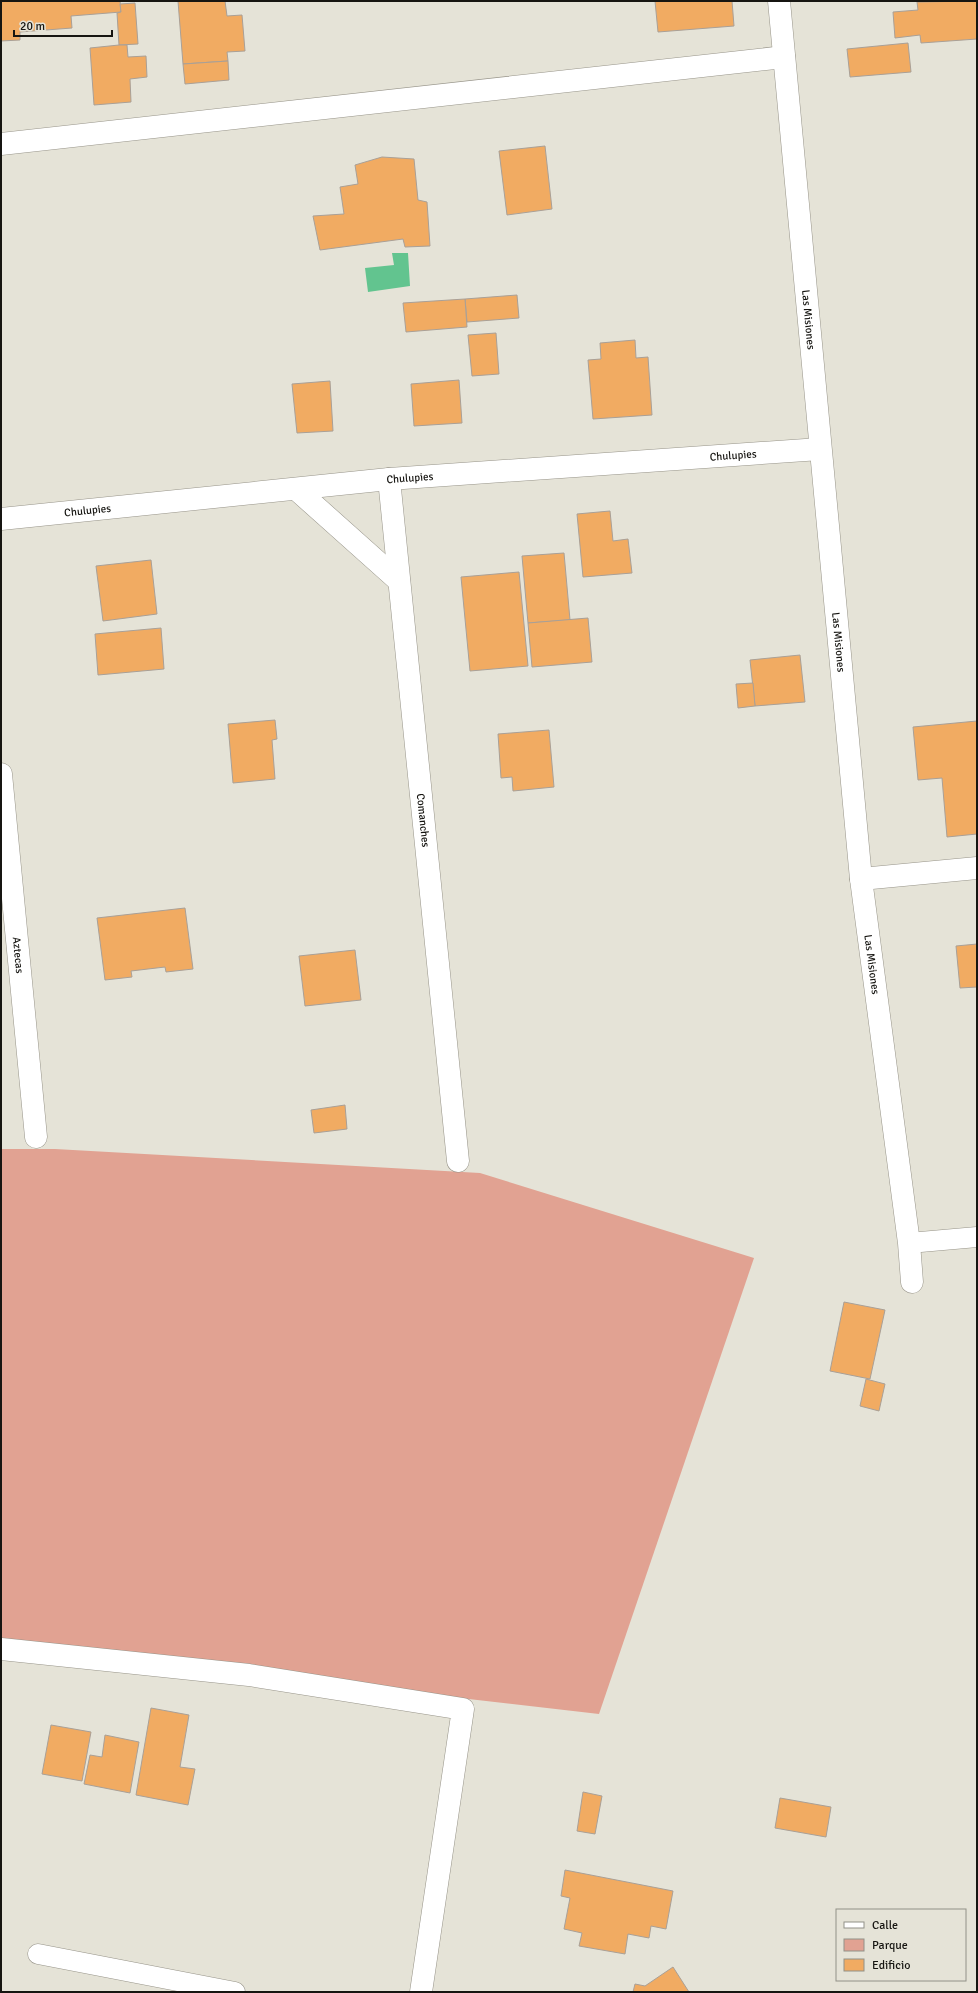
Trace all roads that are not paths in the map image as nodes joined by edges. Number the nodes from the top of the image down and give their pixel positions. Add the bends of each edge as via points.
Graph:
1 (778, 1) edge
2 (784, 57) junction
3 (1, 144) edge
4 (820, 449) junction
5 (389, 480) junction
6 (296, 489) junction
7 (1, 519) edge
8 (399, 581) junction
9 (1, 774) edge
10 (977, 868) edge
11 (860, 879) junction
12 (36, 1137) dead end
13 (458, 1161) dead end
14 (977, 1237) edge
15 (909, 1243) junction
16 (912, 1282) dead end
17 (1, 1649) edge
18 (38, 1954) dead end
19 (236, 1992) edge
20 (421, 1992) edge

1 - 2 street, Las Misiones
2 - 3 street
2 - 4 street, Las Misiones
4 - 5 street, Chulupies
4 - 11 street, Las Misiones
5 - 6 street, Chulupies
5 - 8 street, Comanches
6 - 7 street, Chulupies
6 - 8 street
8 - 13 street, Comanches
9 - 12 street, Aztecas
10 - 11 street
11 - 15 street, Las Misiones
14 - 15 lane
15 - 16 street, Las Misiones
17 - 20 street via 249,1675 463,1709
18 - 19 lane

